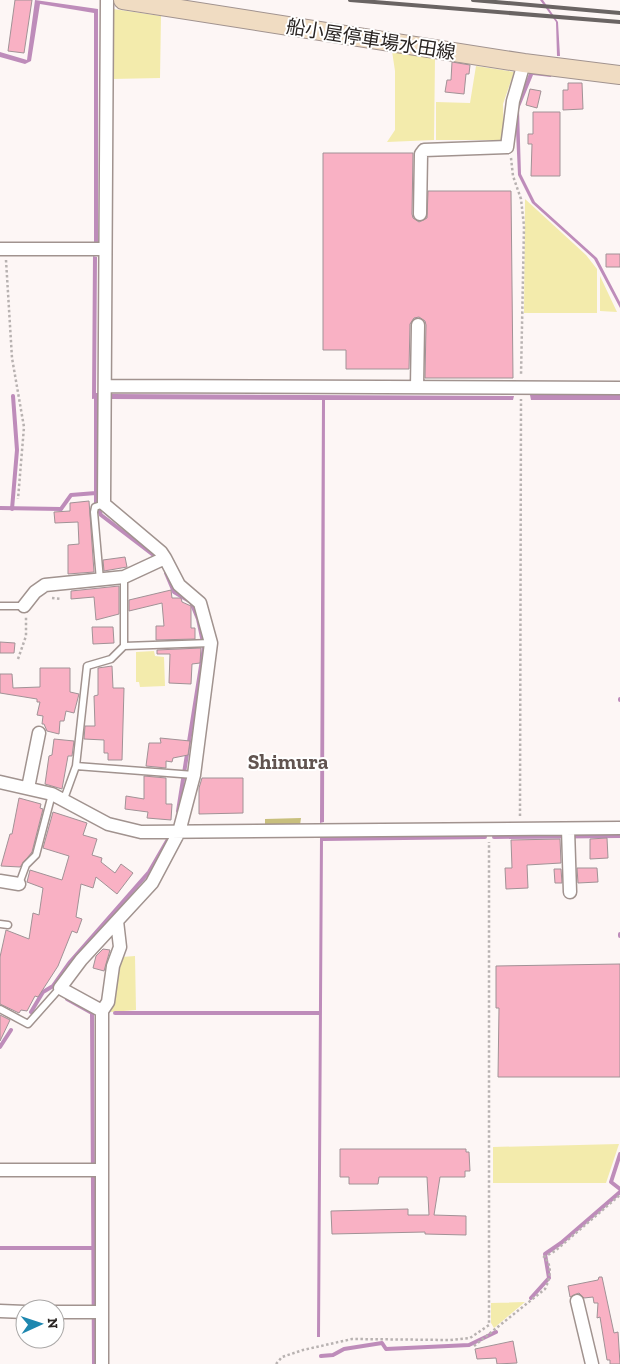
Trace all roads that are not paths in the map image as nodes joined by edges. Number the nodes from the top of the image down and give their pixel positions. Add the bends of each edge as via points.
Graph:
1 (107, 0) edge
2 (123, 0) edge
3 (524, 63) junction
4 (620, 75) edge
5 (420, 214) dead end
6 (3, 249) edge
7 (105, 249) junction
8 (418, 326) dead end
9 (106, 386) junction
10 (417, 387) junction
11 (620, 388) edge
12 (104, 504) junction
13 (165, 558) junction
14 (124, 577) junction
15 (100, 580) junction
16 (0, 606) edge
17 (24, 606) joint
18 (212, 643) junction
19 (124, 646) junction
20 (39, 733) dead end
21 (76, 766) junction
22 (194, 775) junction
23 (0, 782) edge
24 (28, 788) junction
25 (52, 794) junction
26 (64, 799) junction
27 (620, 828) edge
28 (568, 829) junction
29 (179, 832) junction
30 (0, 881) edge
31 (19, 884) joint
32 (570, 892) dead end
33 (117, 920) junction
34 (0, 924) edge
35 (8, 925) dead end
36 (60, 988) junction
37 (0, 1010) edge
38 (102, 1011) junction
39 (0, 1170) edge
40 (102, 1170) junction
41 (577, 1301) dead end
42 (0, 1311) edge
43 (15, 1312) edge
44 (65, 1312) edge
45 (102, 1312) junction
46 (102, 1364) edge
47 (592, 1364) edge

1 - 7 street
2 - 3 main road, 船小屋停車場水田線
3 - 4 main road, 船小屋停車場水田線
3 - 5 street via 513,101 509,144 503,148 424,150 421,154
6 - 7 street
7 - 9 street
8 - 10 street
9 - 10 street
9 - 12 street
10 - 11 street
12 - 13 street
12 - 15 lane via 99,504 94,512
13 - 14 street
13 - 18 street via 179,585 200,602
14 - 15 street
14 - 19 lane
15 - 17 street via 45,585
16 - 17 lane
18 - 19 lane
18 - 22 street
19 - 21 lane via 111,659 86,666
20 - 24 street
21 - 22 lane
21 - 26 lane
22 - 29 street
23 - 24 street
24 - 25 street
25 - 26 street
25 - 31 lane via 36,855 26,865
26 - 29 street via 108,824 141,832
27 - 28 street
28 - 29 street
28 - 32 street
29 - 33 street via 152,883
30 - 31 street
33 - 36 street
33 - 38 street via 120,947 108,1002
34 - 35 lane
36 - 37 lane via 28,1024
36 - 38 street
38 - 40 street
39 - 40 street
40 - 45 street
41 - 47 street
42 - 43 street
44 - 45 street
45 - 46 street

